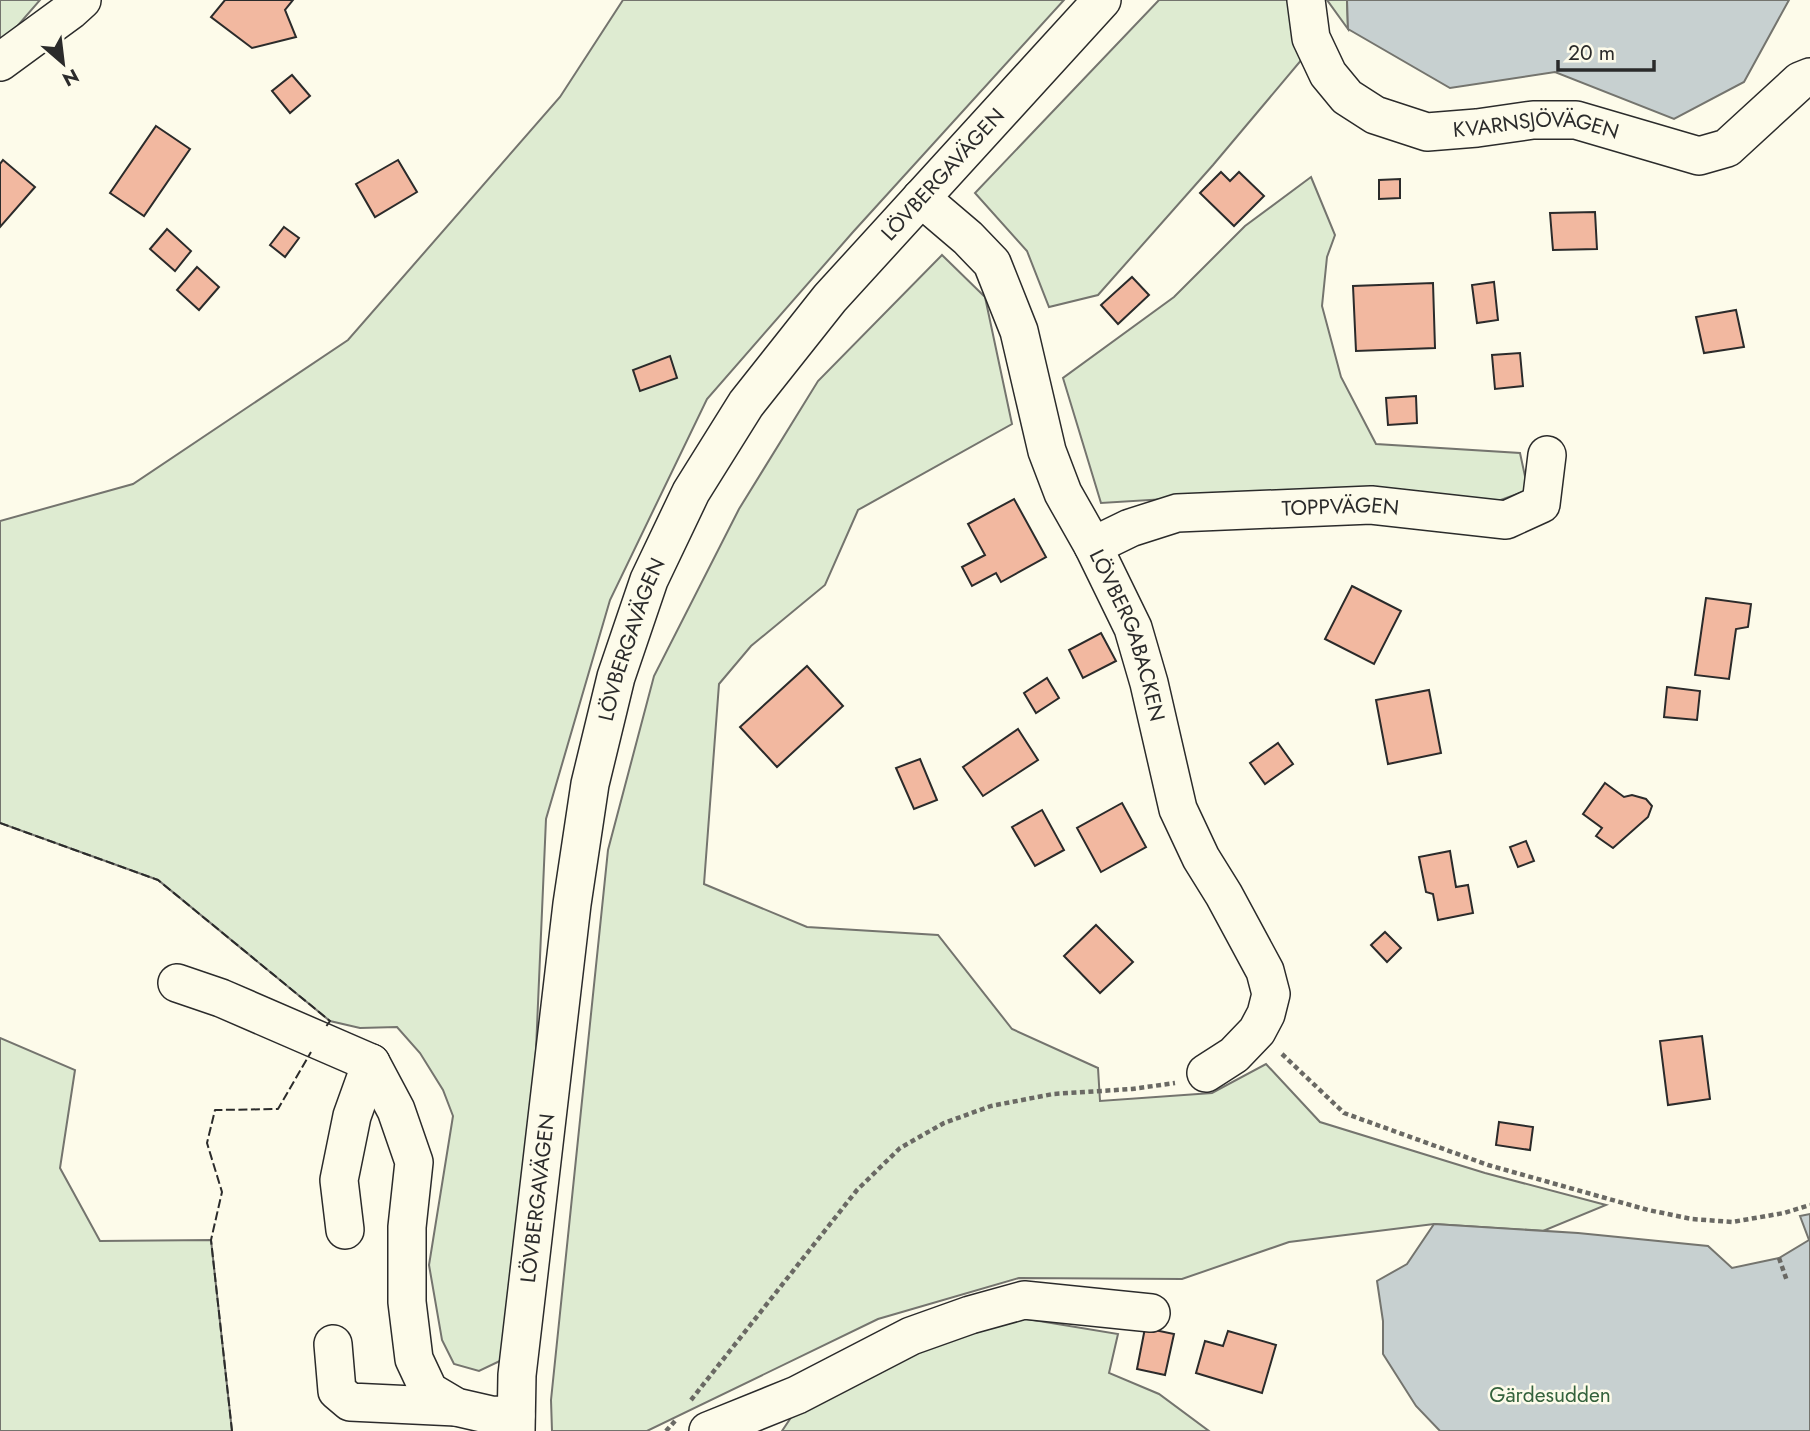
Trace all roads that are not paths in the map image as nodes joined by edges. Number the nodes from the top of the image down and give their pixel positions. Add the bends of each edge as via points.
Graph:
1 (82, 0) edge
2 (1102, 0) edge
3 (1306, 0) edge
4 (0, 62) edge
5 (1810, 77) edge
6 (921, 198) junction
7 (1547, 455) dead end
8 (1093, 546) junction
9 (177, 983) dead end
10 (370, 1063) junction
11 (1206, 1073) road end
12 (345, 1230) dead end
13 (1151, 1313) dead end
14 (333, 1344) dead end
15 (456, 1407) junction
16 (516, 1423) edge
17 (708, 1431) edge

1 - 4 street
2 - 6 street, LÖVBERGAVÄGEN
3 - 5 street, KVARNSJÖVÄGEN via 1311,38 1328,74 1347,97 1375,115 1427,132 1576,120 1699,156 1727,148
6 - 8 street, LÖVBERGABACKEN via 992,263 1019,331 1047,451 1063,493
6 - 16 street, LÖVBERGAVÄGEN via 830,298 746,404 679,517 649,580 616,677 590,784 572,904 517,1375
7 - 8 street, TOPPVÄGEN via 1541,504 1506,520 1371,505 1177,513
8 - 11 street, LÖVBERGABACKEN via 1133,628 1178,809 1265,971 1270,994 1257,1031 1234,1055
9 - 10 street
10 - 12 street via 352,1116 339,1180
10 - 15 street via 396,1110 414,1161 407,1227 407,1301 414,1359 429,1391
13 - 17 street via 1024,1300 911,1336 797,1395
14 - 15 street via 337,1391 350,1402
15 - 16 street

